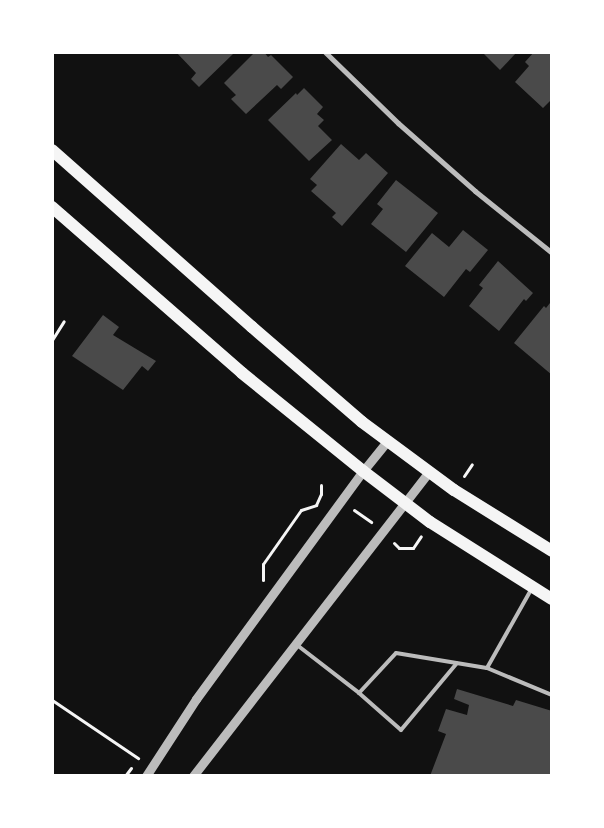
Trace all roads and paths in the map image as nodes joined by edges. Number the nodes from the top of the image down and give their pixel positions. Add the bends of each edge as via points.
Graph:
1 (324, 52) edge
2 (52, 150) edge
3 (52, 206) edge
4 (552, 253) edge
5 (64, 321) dead end
6 (52, 340) edge
7 (388, 440) junction
8 (363, 471) junction
9 (429, 472) junction
10 (405, 504) junction
11 (552, 551) edge
12 (533, 588) junction
13 (552, 600) edge
14 (295, 644) junction
15 (457, 663) junction
16 (487, 668) junction
17 (359, 693) junction
18 (552, 695) edge
19 (52, 700) edge
20 (138, 758) dead end
21 (146, 776) edge
22 (193, 776) edge

1 - 4 street via 468,185
2 - 7 main road via 252,328 362,422
3 - 8 main road via 242,372
5 - 6 path
7 - 8 street
7 - 9 main road
8 - 10 main road
8 - 21 street via 196,699
9 - 10 street
9 - 11 main road
10 - 12 main road
10 - 14 street
12 - 13 main road
12 - 16 lane
14 - 17 lane
14 - 22 street
15 - 16 lane
15 - 17 lane via 396,653
15 - 17 lane via 401,730
16 - 18 lane
19 - 20 path

